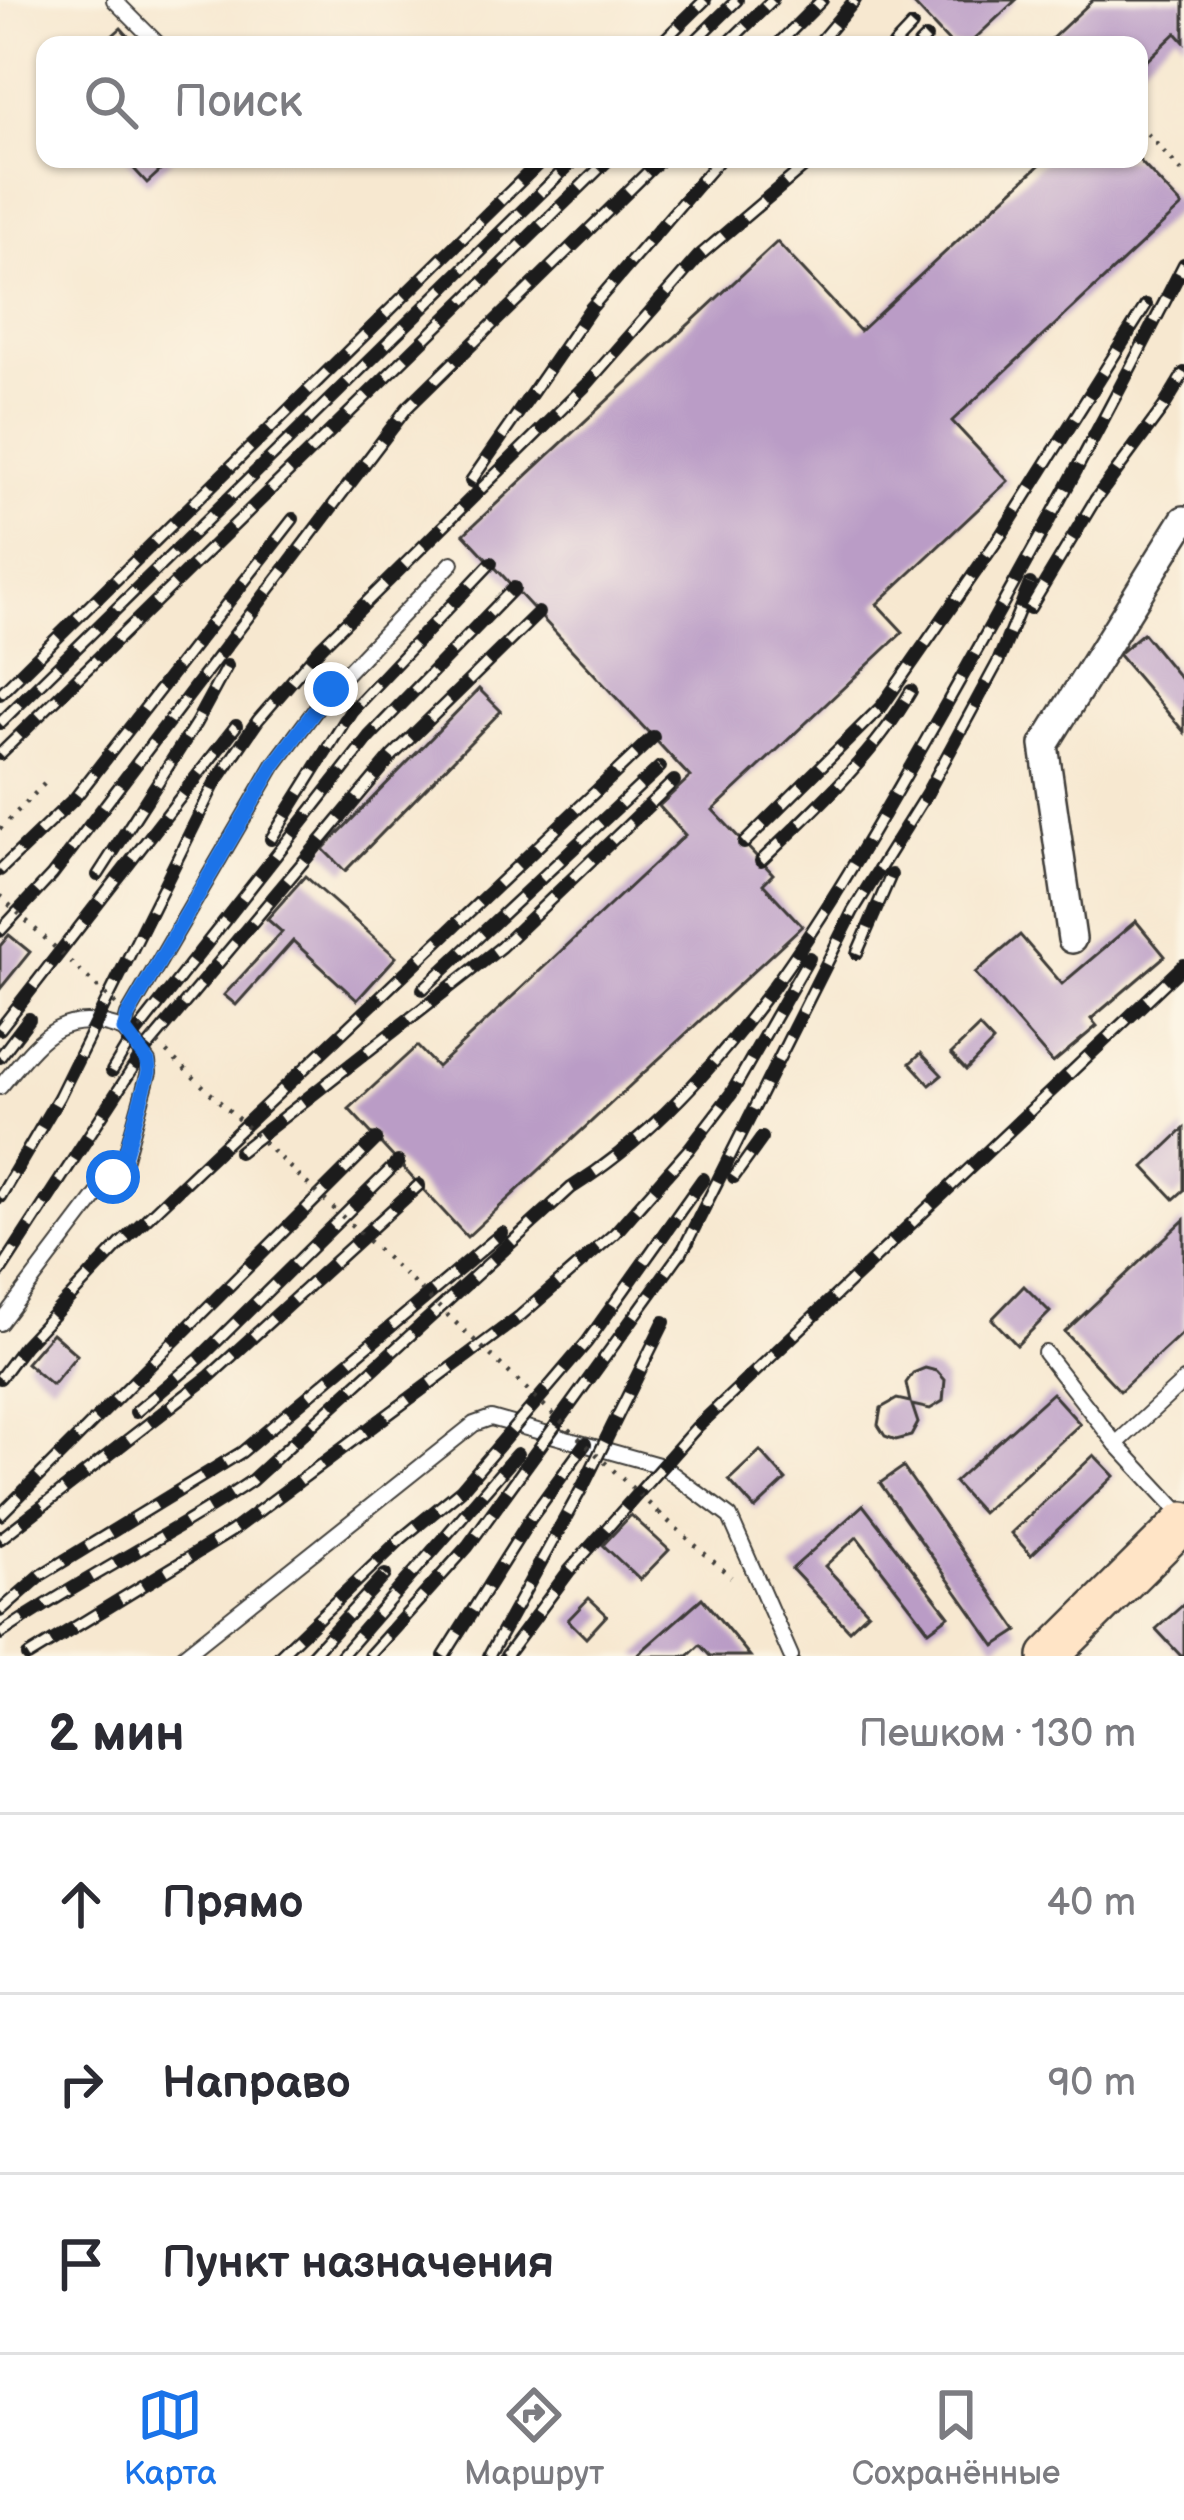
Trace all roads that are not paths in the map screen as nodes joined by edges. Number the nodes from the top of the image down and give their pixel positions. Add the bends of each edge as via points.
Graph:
1 (114, 0) edge
2 (148, 36) edge
3 (1184, 520) edge
4 (452, 563) dead end
5 (1072, 939) dead end
6 (124, 1030) junction
7 (0, 1088) edge
8 (0, 1323) edge
9 (1045, 1353) dead end
10 (1184, 1381) edge
11 (1116, 1444) junction
12 (1182, 1527) edge
13 (183, 1656) edge
14 (791, 1656) edge
15 (1049, 1656) edge

1 - 2 lane
3 - 5 street via 1044,745
4 - 6 lane via 331,689 274,765
6 - 7 lane via 96,1019 44,1034
6 - 8 lane via 149,1072 124,1158
9 - 11 lane
10 - 11 lane
11 - 12 lane
12 - 15 street
13 - 14 lane via 491,1418 662,1466 730,1517

